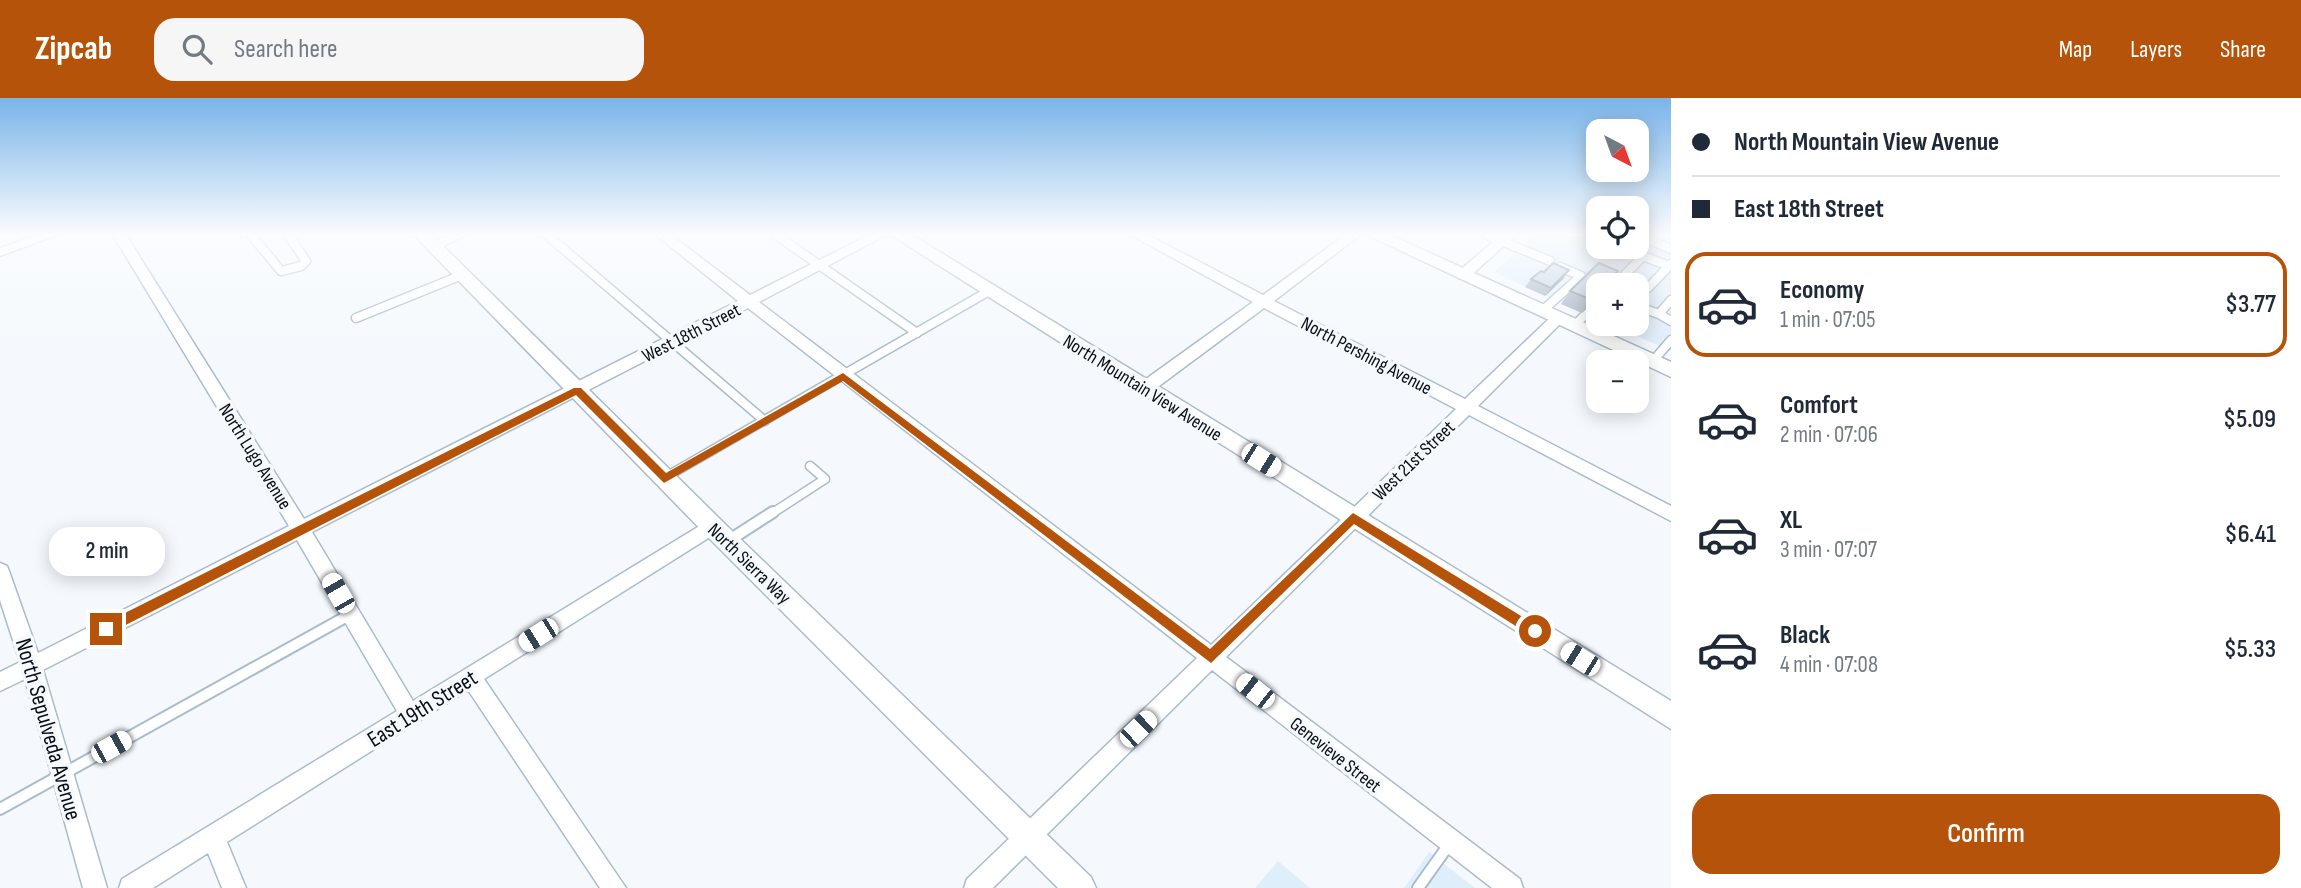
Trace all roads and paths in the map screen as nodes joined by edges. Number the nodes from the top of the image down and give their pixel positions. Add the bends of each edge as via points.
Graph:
1 (142, 272) edge
2 (459, 272) edge
3 (590, 272) edge
4 (709, 272) edge
5 (809, 272) edge
6 (828, 272) edge
7 (959, 272) edge
8 (1207, 272) edge
9 (1304, 272) edge
10 (1456, 272) edge
11 (1467, 272) edge
12 (1571, 272) edge
13 (1663, 272) edge
14 (462, 275) junction
15 (1463, 275) junction
16 (1649, 287) edge
17 (989, 291) junction
18 (1671, 300) edge
19 (1264, 302) junction
20 (748, 303) junction
21 (1586, 307) edge
22 (1649, 310) edge
23 (1659, 313) junction
24 (356, 318) dead end
25 (1558, 318) junction
26 (1671, 321) edge
27 (917, 333) junction
28 (1601, 338) joint
29 (1671, 340) edge
30 (671, 342) junction
31 (1653, 361) junction
32 (1671, 370) edge
33 (843, 376) junction
34 (1145, 388) junction
35 (578, 390) junction
36 (1466, 407) junction
37 (765, 421) junction
38 (810, 466) dead end
39 (664, 478) junction
40 (1671, 514) edge
41 (1353, 518) junction
42 (302, 530) junction
43 (720, 534) junction
44 (0, 572) edge
45 (351, 614) junction
46 (1211, 657) junction
47 (32, 666) junction
48 (471, 677) junction
49 (0, 682) edge
50 (410, 715) junction
51 (1671, 716) edge
52 (63, 774) junction
53 (0, 808) edge
54 (1028, 836) junction
55 (213, 837) junction
56 (1451, 842) junction
57 (95, 888) edge
58 (131, 888) edge
59 (234, 888) edge
60 (614, 888) edge
61 (976, 888) edge
62 (1080, 888) edge
63 (1418, 888) edge
64 (1511, 888) edge

1 - 42 street, North Lugo Avenue
2 - 14 street, North Sierra Way
3 - 30 lane
4 - 20 street, Genevieve Street
5 - 20 street, West 18th Street
6 - 27 lane
7 - 17 street, North Mountain View Avenue
8 - 19 street, North Pershing Avenue
9 - 19 street
10 - 15 street
11 - 15 street
12 - 25 lane via 1581,276
13 - 16 lane
14 - 24 lane
14 - 35 street, North Sierra Way
15 - 25 street
17 - 27 lane
17 - 34 street, North Mountain View Avenue
18 - 23 lane
19 - 34 street
19 - 36 street, North Pershing Avenue
20 - 30 street, West 18th Street
20 - 33 street, Genevieve Street
21 - 25 lane
22 - 23 lane
23 - 26 lane
25 - 28 street
25 - 36 street, West 21st Street
27 - 33 lane
28 - 31 street
29 - 31 lane
30 - 35 street, West 18th Street
30 - 37 lane
31 - 32 street
33 - 37 lane
33 - 46 street, Genevieve Street
34 - 41 street, North Mountain View Avenue
35 - 39 street, North Sierra Way
35 - 42 street, West 18th Street
36 - 40 street, North Pershing Avenue
36 - 41 street, West 21st Street
37 - 39 lane
38 - 43 lane via 825,479
39 - 43 street, North Sierra Way
41 - 46 street, West 21st Street
41 - 51 street, North Mountain View Avenue
42 - 45 street, North Lugo Avenue
42 - 47 street, West 18th Street
43 - 48 street, East 19th Street
43 - 54 street, North Sierra Way
44 - 47 street, North Sepulveda Avenue
45 - 50 street, North Lugo Avenue
45 - 52 lane
46 - 54 street, West 21st Street
46 - 56 street, Genevieve Street
47 - 49 street, West 18th Street
47 - 52 street, North Sepulveda Avenue
48 - 50 street, East 19th Street
48 - 60 street
50 - 55 street, East 19th Street
52 - 53 lane
52 - 57 street, North Sepulveda Avenue
54 - 61 street, West 21st Street
54 - 62 street, North Sierra Way
55 - 58 street, East 19th Street
55 - 59 street
56 - 63 lane
56 - 64 street, Genevieve Street

